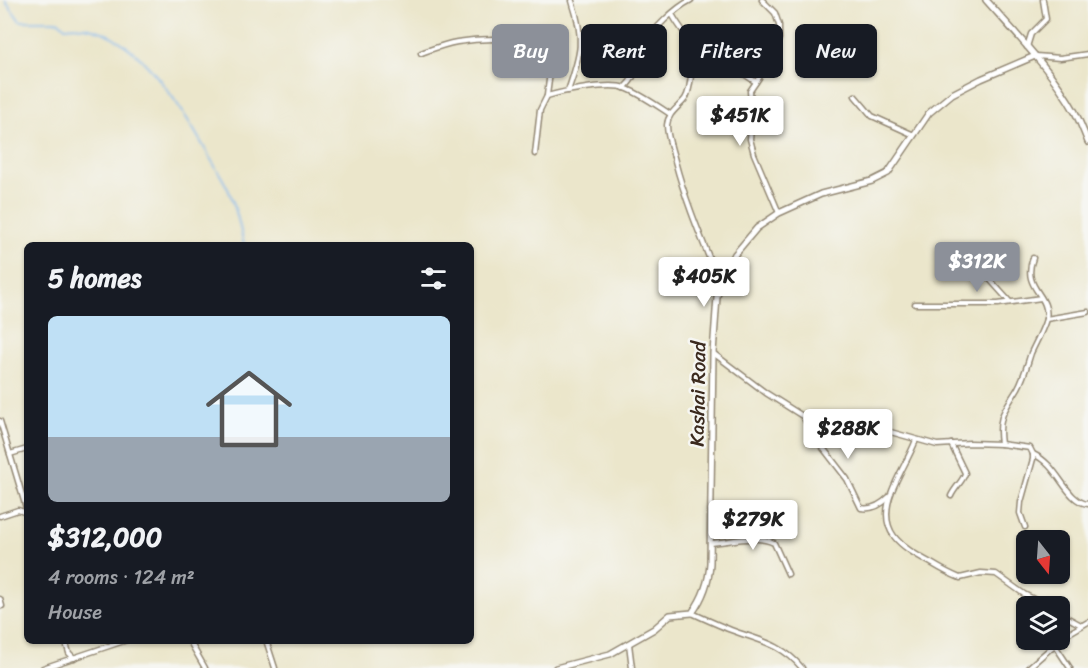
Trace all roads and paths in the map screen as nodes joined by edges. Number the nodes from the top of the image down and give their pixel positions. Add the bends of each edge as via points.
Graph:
1 (692, 0) edge
2 (762, 0) edge
3 (986, 0) edge
4 (1043, 0) edge
5 (572, 1) edge
6 (672, 14) junction
7 (1027, 47) junction
8 (421, 53) dead end
9 (1088, 54) edge
10 (1035, 56) junction
11 (750, 78) edge
12 (756, 82) junction
13 (624, 87) junction
14 (568, 91) junction
15 (547, 96) junction
16 (855, 96) dead end
17 (670, 114) junction
18 (914, 135) junction
19 (1088, 142) edge
20 (535, 154) dead end
21 (779, 213) junction
22 (1033, 258) dead end
23 (975, 263) dead end
24 (720, 283) junction
25 (1041, 298) junction
26 (1011, 303) junction
27 (915, 304) dead end
28 (1088, 312) edge
29 (1046, 319) junction
30 (713, 353) junction
31 (804, 417) junction
32 (0, 421) edge
33 (916, 440) junction
34 (951, 444) junction
35 (1001, 444) junction
36 (24, 449) edge
37 (10, 454) junction
38 (1033, 454) junction
39 (951, 496) dead end
40 (890, 497) junction
41 (24, 499) edge
42 (1088, 504) edge
43 (24, 509) edge
44 (0, 516) edge
45 (1025, 527) dead end
46 (709, 543) junction
47 (788, 574) dead end
48 (1028, 596) edge
49 (0, 599) edge
50 (2, 606) dead end
51 (692, 613) junction
52 (1070, 619) edge
53 (1088, 622) edge
54 (1081, 625) junction
55 (1070, 633) edge
56 (66, 644) edge
57 (115, 644) edge
58 (191, 644) edge
59 (267, 644) edge
60 (628, 644) junction
61 (1048, 650) edge
62 (1058, 650) edge
63 (75, 658) junction
64 (43, 668) edge
65 (205, 668) edge
66 (275, 668) edge
67 (556, 668) edge
68 (632, 668) edge
69 (802, 668) edge
70 (1028, 668) edge
71 (1070, 668) edge

1 - 6 street
2 - 12 street via 775,13 779,39 773,57
3 - 7 street
4 - 7 street via 1046,19 1031,34
5 - 14 street via 579,21 581,50
6 - 13 street via 649,37 638,68
6 - 17 street via 689,39 692,52 689,92
7 - 10 street
8 - 15 street via 456,42 497,40 536,45 549,59
9 - 10 street
10 - 18 street, Kashai Road via 952,94 929,113
10 - 19 street via 1075,112
11 - 12 street
12 - 21 street via 750,91 751,146
13 - 14 street
13 - 17 street
14 - 15 street
15 - 20 street via 540,110
16 - 18 street via 872,116
17 - 24 street via 668,134 688,205
18 - 21 street, Kashai Road via 888,173 821,194
21 - 24 street, Kashai Road via 748,237
22 - 25 street via 1029,279
23 - 26 street
24 - 30 street, Kashai Road
25 - 26 street
25 - 29 street
26 - 27 street
28 - 29 street
29 - 35 street via 1025,374 1003,411 999,426
30 - 31 street
30 - 46 street, Kashai Road
31 - 33 street via 862,424
31 - 40 street via 813,435 848,479 861,508 879,505
32 - 37 street
33 - 34 street
33 - 40 street
34 - 35 street
34 - 39 street via 965,472
35 - 38 street via 1028,447
36 - 37 street
37 - 41 street
38 - 42 street via 1050,464 1073,497
38 - 45 street via 1021,502
40 - 48 street via 887,515 891,531 899,544 915,556 960,578 996,574
43 - 44 street
46 - 47 street via 770,541
46 - 51 street, Kashai Road via 709,576
49 - 50 street
51 - 60 street via 670,615
51 - 69 street via 776,645
52 - 54 street
53 - 54 street
54 - 55 street
56 - 63 street
57 - 63 street
58 - 65 street
59 - 66 street
60 - 67 street via 610,654
60 - 68 street
61 - 70 street
62 - 71 street
63 - 64 street

